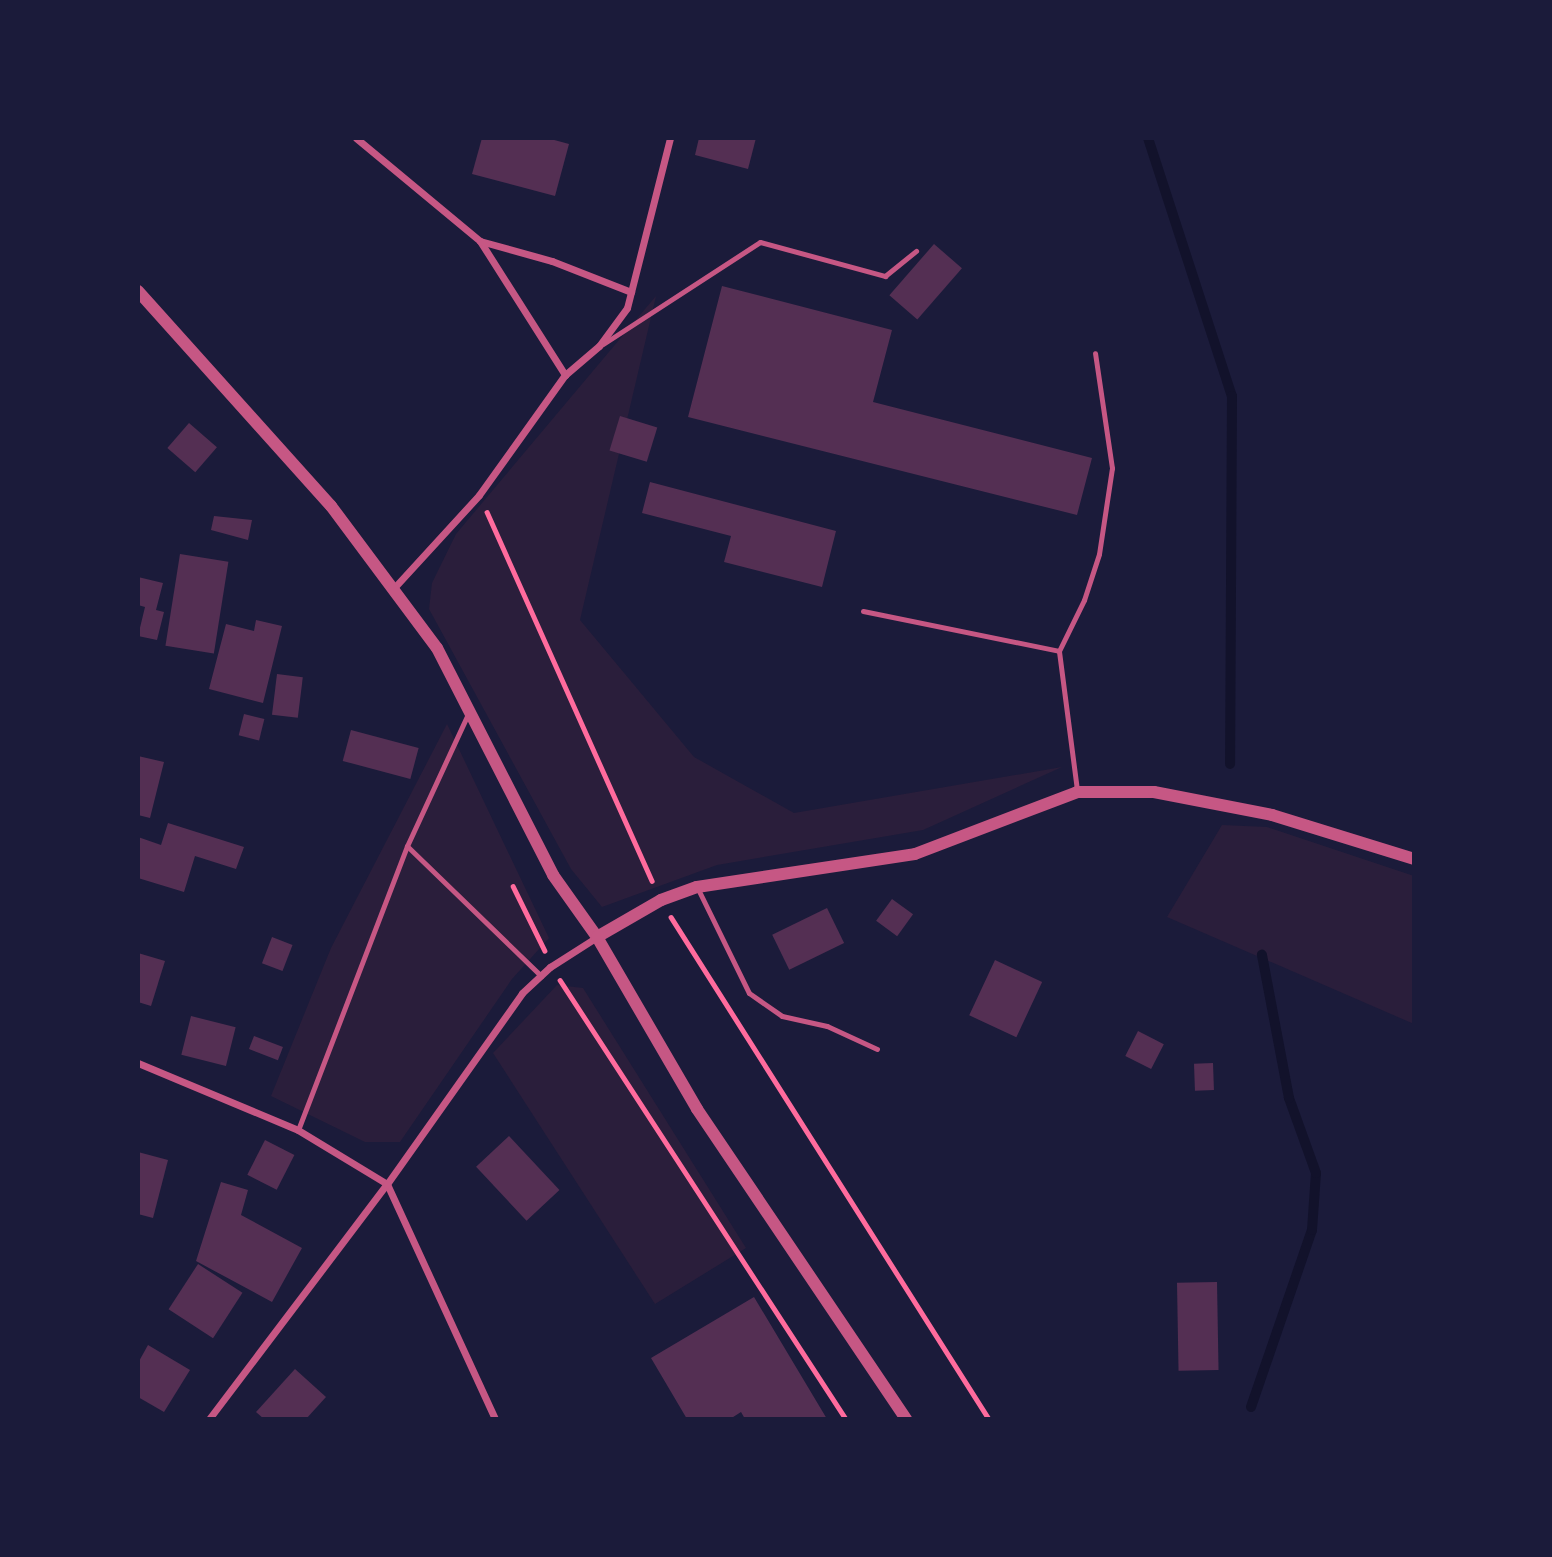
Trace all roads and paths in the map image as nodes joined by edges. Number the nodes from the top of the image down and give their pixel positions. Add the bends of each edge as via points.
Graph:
1 (356, 138) edge
2 (670, 138) edge
3 (480, 241) junction
4 (916, 251) dead end
5 (138, 291) edge
6 (631, 292) junction
7 (599, 346) junction
8 (1095, 353) dead end
9 (565, 375) junction
10 (393, 589) junction
11 (863, 611) dead end
12 (1059, 651) junction
13 (470, 712) junction
14 (1077, 792) junction
15 (407, 846) junction
16 (1414, 859) edge
17 (513, 886) dead end
18 (697, 887) junction
19 (597, 937) junction
20 (553, 965) junction
21 (541, 976) junction
22 (877, 1049) dead end
23 (138, 1063) edge
24 (298, 1130) junction
25 (387, 1184) junction
26 (209, 1419) edge
27 (495, 1419) edge
28 (846, 1419) edge
29 (906, 1419) edge

1 - 3 street
2 - 6 street
3 - 6 street via 552,261
3 - 9 street
4 - 7 lane via 885,276 760,242
5 - 10 street via 331,506
6 - 7 street via 627,308
7 - 9 street
8 - 12 lane via 1112,468 1099,554 1084,600
9 - 10 street via 479,495
10 - 13 street via 437,648
11 - 12 lane
12 - 14 lane
13 - 15 lane
13 - 19 street via 553,875
14 - 16 street via 1154,792 1272,815
14 - 18 street via 915,854
15 - 21 lane
15 - 24 lane
17 - 20 path
18 - 19 street via 661,900
18 - 22 lane via 749,993 782,1016 827,1026
19 - 20 street
19 - 29 street via 697,1109
20 - 21 street
20 - 28 path
21 - 25 street via 522,993
23 - 24 street
24 - 25 street
25 - 26 street
25 - 27 street

